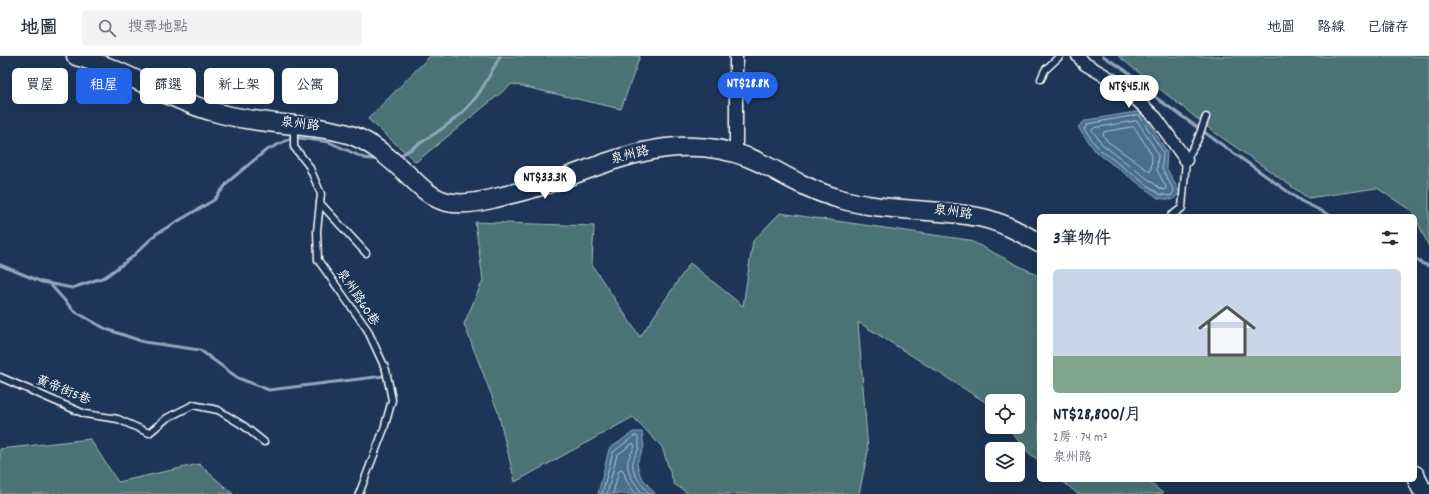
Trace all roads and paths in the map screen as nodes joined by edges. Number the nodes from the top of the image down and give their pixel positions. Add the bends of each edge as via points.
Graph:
1 (76, 56) edge
2 (736, 56) edge
3 (1060, 56) edge
4 (1078, 56) edge
5 (1041, 79) dead end
6 (1205, 120) dead end
7 (294, 124) junction
8 (736, 154) junction
9 (1186, 160) junction
10 (320, 203) junction
11 (1174, 214) edge
12 (1037, 242) edge
13 (366, 253) dead end
14 (0, 377) edge
15 (264, 442) dead end
16 (359, 494) edge

1 - 7 street, 泉州路 via 92,60 214,112
2 - 8 street
3 - 5 lane via 1044,70
4 - 9 street via 1085,64 1121,86 1156,118
6 - 9 lane
7 - 8 street, 泉州路 via 334,130 357,137 385,155 431,195 453,203 482,202 552,182 608,161 664,148 698,147
7 - 10 lane, 泉州路60巷 via 294,147 309,166 321,194
8 - 12 street, 泉州路 via 748,157 798,183 841,199 873,206 922,209 979,217 1016,230
9 - 11 lane via 1182,208
10 - 13 lane
10 - 16 lane, 泉州路60巷 via 317,231 318,260 367,329 386,370 392,400 384,429
14 - 15 lane, 黃帝街5巷 via 85,414 118,419 149,433 167,418 193,405 218,410

